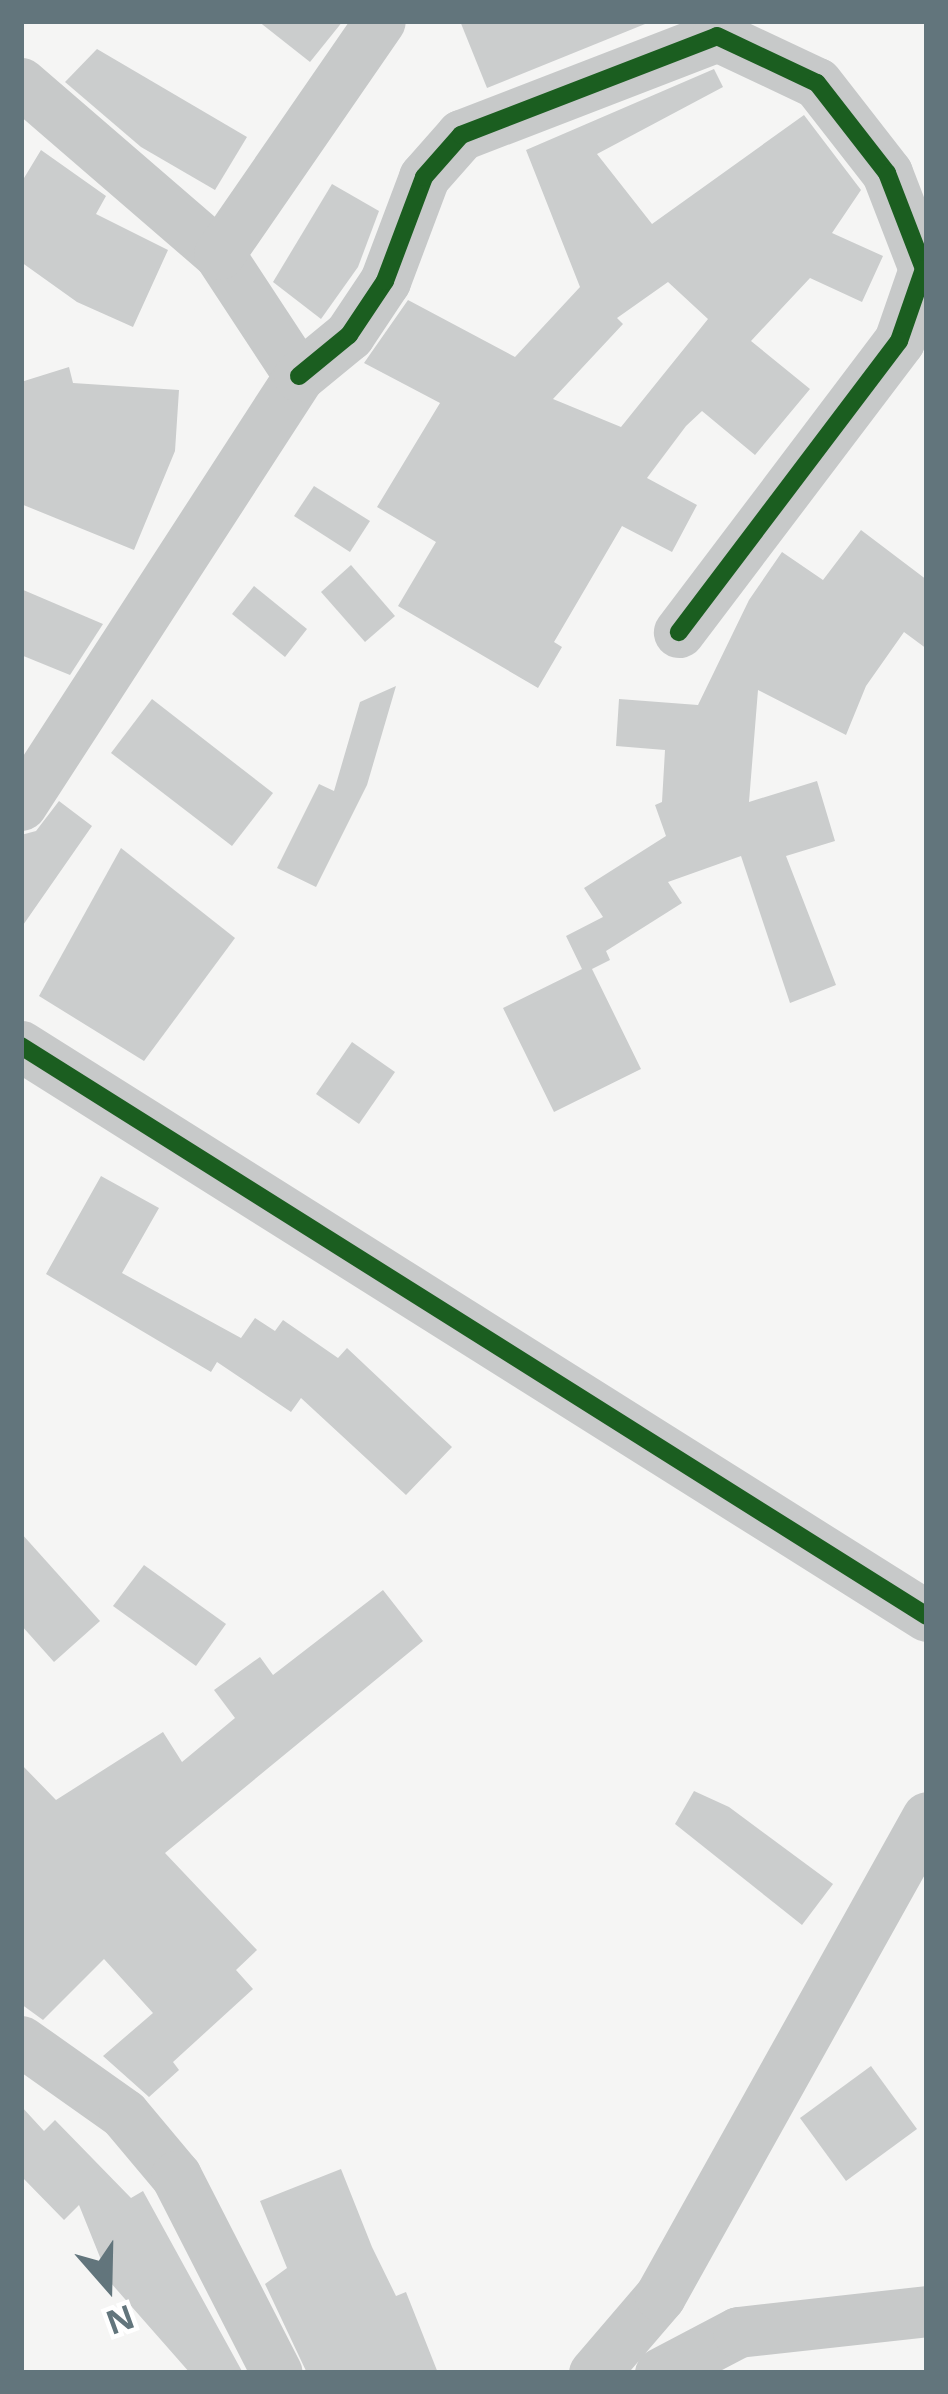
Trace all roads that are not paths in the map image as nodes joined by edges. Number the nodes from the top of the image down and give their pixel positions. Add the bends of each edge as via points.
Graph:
1 (380, 21) edge
2 (21, 83) edge
3 (219, 254) junction
4 (299, 376) junction
5 (679, 632) dead end
6 (21, 805) edge
7 (21, 1046) edge
8 (927, 1616) edge
9 (927, 1817) edge
10 (21, 2041) edge
11 (927, 2311) edge
12 (277, 2373) edge
13 (594, 2373) edge
14 (660, 2373) edge

1 - 3 street
2 - 3 street
3 - 4 street
4 - 5 street via 349,335 385,281 424,177 461,135 717,37 817,83 886,173 925,268 899,341
4 - 6 street
7 - 8 street
9 - 13 street via 661,2296
10 - 12 street via 124,2114 176,2176
11 - 14 street via 738,2332

